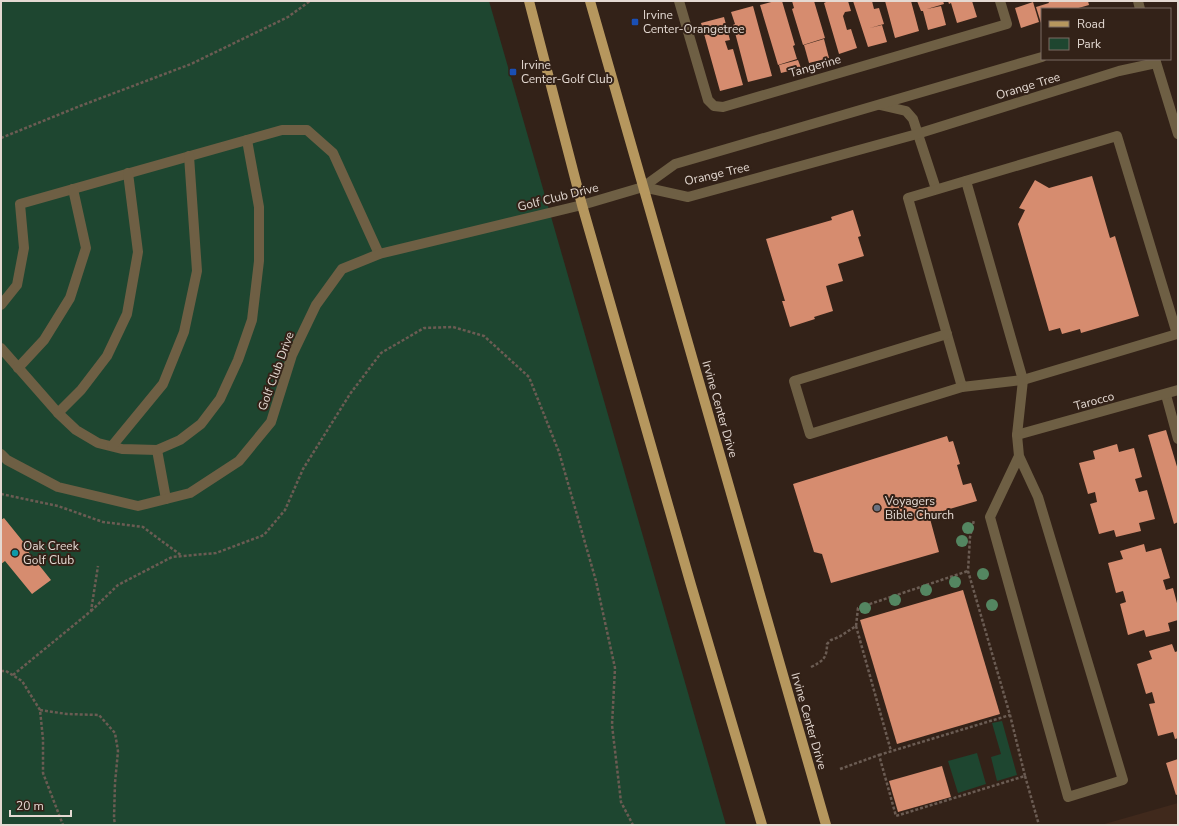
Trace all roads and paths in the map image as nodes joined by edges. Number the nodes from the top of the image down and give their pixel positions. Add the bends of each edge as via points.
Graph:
1 (310, 1) edge
2 (529, 1) edge
3 (590, 1) edge
4 (679, 1) edge
5 (1000, 1) edge
6 (1041, 57) edge
7 (1155, 61) edge
8 (880, 105) junction
9 (917, 134) junction
10 (1178, 134) edge
11 (1, 138) edge
12 (247, 140) junction
13 (189, 156) junction
14 (128, 174) junction
15 (966, 181) junction
16 (643, 187) junction
17 (74, 189) junction
18 (936, 189) junction
19 (582, 205) junction
20 (379, 254) junction
21 (1, 305) edge
22 (946, 334) junction
23 (1, 348) edge
24 (18, 368) junction
25 (1023, 380) junction
26 (962, 387) junction
27 (1178, 390) edge
28 (1166, 395) junction
29 (58, 414) junction
30 (1017, 435) junction
31 (1178, 439) edge
32 (112, 446) junction
33 (158, 450) junction
34 (1, 454) edge
35 (1019, 456) junction
36 (1, 494) edge
37 (166, 499) junction
38 (182, 556) junction
39 (98, 566) dead end
40 (90, 611) junction
41 (856, 626) junction
42 (811, 667) dead end
43 (1, 671) edge
44 (13, 675) junction
45 (40, 710) junction
46 (1010, 715) junction
47 (891, 751) junction
48 (879, 755) junction
49 (840, 769) dead end
50 (1025, 776) junction
51 (63, 825) edge
52 (115, 825) edge
53 (633, 825) edge
54 (762, 825) edge
55 (826, 825) edge
56 (1039, 825) edge

1 - 11 path via 288,17 191,64
2 - 19 main road
3 - 16 main road, Irvine Center Drive
4 - 5 street, Tangerine via 708,100 714,106 723,107 1007,24
6 - 8 street, Orange Tree
7 - 9 street, Orange Tree
7 - 10 street
8 - 9 street via 906,111 913,119
8 - 16 street, Orange Tree via 676,164
9 - 16 street, Orange Tree via 688,197
9 - 18 street
12 - 13 street
12 - 20 street via 282,130 307,130 333,153
12 - 33 street via 259,207 259,261 252,320 238,360 220,398 201,424 180,440
13 - 14 street
13 - 32 street via 197,271 184,332 163,384
14 - 17 street
14 - 29 street via 138,252 127,314 107,356 81,390
15 - 18 street
15 - 25 street
15 - 25 street via 1118,136 1177,334
16 - 19 street, Golf Club Drive
16 - 55 main road, Irvine Center Drive
17 - 21 street via 20,204 24,248 17,285
17 - 24 street via 86,248 70,298 44,340
18 - 22 street via 908,198
19 - 20 street, Golf Club Drive
19 - 54 main road
20 - 37 street, Golf Club Drive via 342,269 316,305 292,355 271,422 239,461 190,492
22 - 26 street
22 - 26 street via 794,381 810,434
23 - 24 street
24 - 29 street
25 - 26 street
25 - 30 street
27 - 28 street, Tarocco
28 - 30 street, Tarocco
28 - 31 street
29 - 32 street via 76,430 98,442
30 - 35 street
32 - 33 street via 122,449
33 - 37 street
34 - 37 street, Golf Club Drive via 7,460 58,487 138,506
35 - 35 street via 990,517 1068,797 1123,780 1038,497
36 - 38 path via 58,506 103,522 143,526
38 - 40 path via 172,557 118,585
38 - 53 path via 216,554 264,535 285,510 303,469 350,394 380,353 424,328 453,327 484,336 529,377 559,452 596,581 615,668 612,724 621,802
39 - 40 path
40 - 44 path
41 - 42 path via 831,640 827,644 827,652 822,662
41 - 46 path via 858,608 968,571
41 - 47 path
43 - 44 path
44 - 45 path via 22,681
45 - 51 path via 43,738 42,773
45 - 52 path via 99,715 115,733 118,751
46 - 47 path
46 - 50 path
47 - 48 path
48 - 49 path
48 - 50 path via 896,816
50 - 56 path

